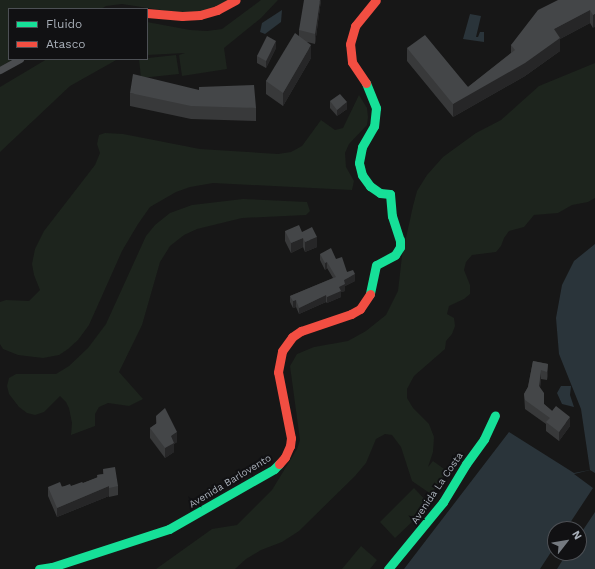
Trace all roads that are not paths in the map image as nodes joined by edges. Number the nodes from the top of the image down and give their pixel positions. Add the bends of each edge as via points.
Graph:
1 (236, 0) edge
2 (376, 0) edge
3 (148, 13) edge
4 (18, 60) edge
5 (0, 70) edge
6 (495, 415) dead end
7 (39, 569) edge
8 (388, 569) edge

1 - 3 street via 200,15
2 - 7 street, Avenida Barlovento via 355,26 350,48 354,66 371,91 376,108 372,131 360,151 360,168 362,176 370,186 380,193 390,194 392,216 400,248 396,254 376,265 370,294 363,307 351,314 301,331 292,337 282,351 278,372 291,438 287,454 280,464 244,487 169,528 52,567
4 - 5 street
6 - 8 street, Avenida La Costa via 484,439 443,502

